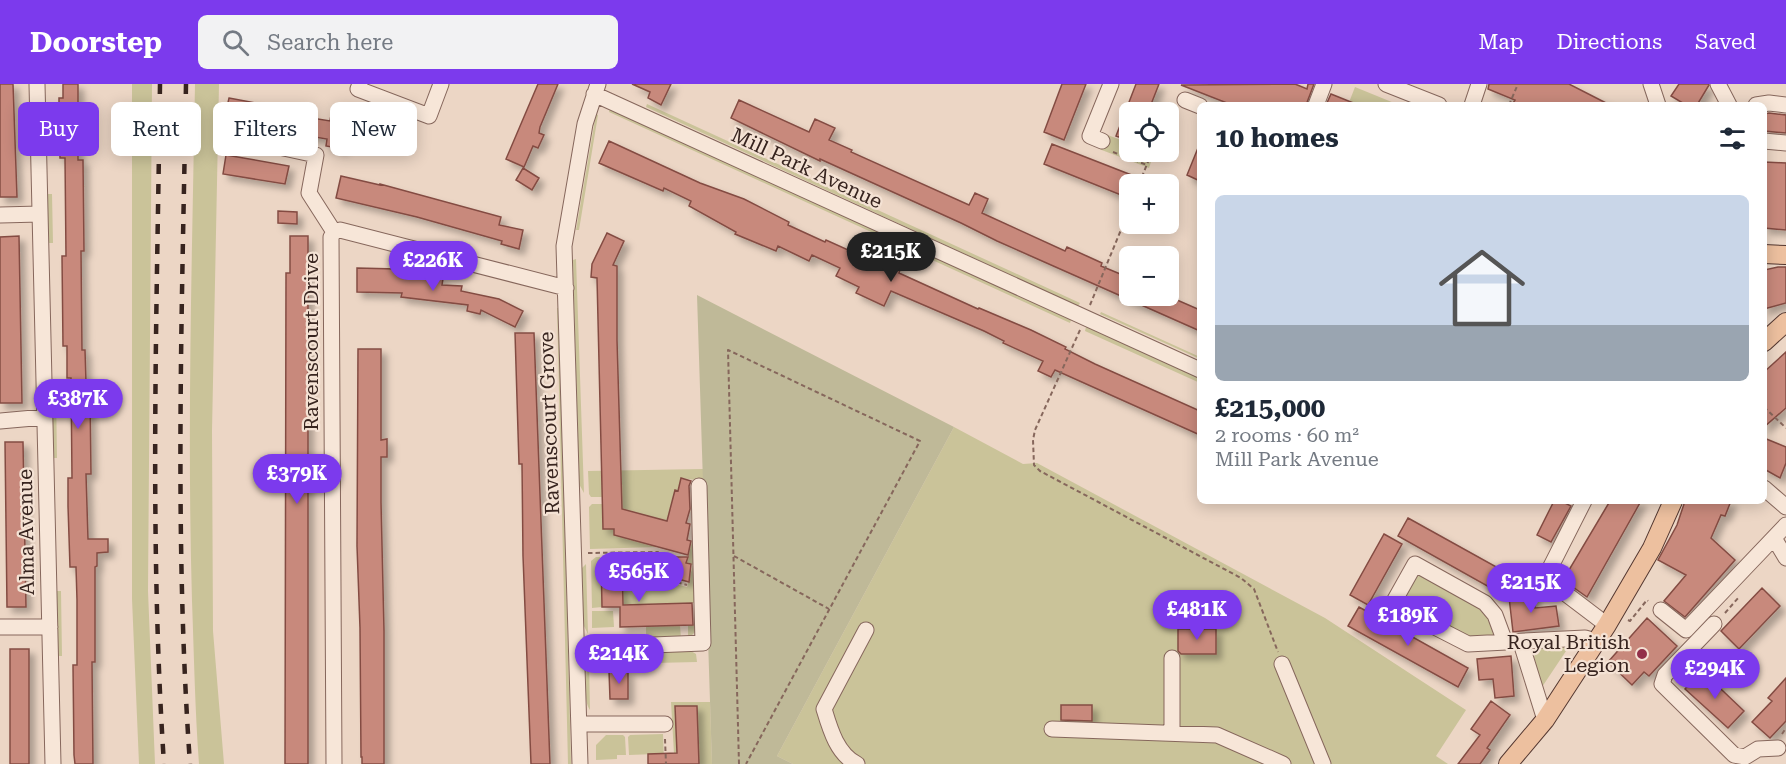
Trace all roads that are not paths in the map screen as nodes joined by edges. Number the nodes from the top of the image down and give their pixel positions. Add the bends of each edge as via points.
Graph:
1 (37, 84) edge
2 (441, 84) edge
3 (1111, 84) edge
4 (1324, 84) edge
5 (1386, 84) edge
6 (1479, 84) edge
7 (1651, 84) edge
8 (1718, 84) edge
9 (359, 86) edge
10 (596, 89) edge
11 (1185, 100) dead end
12 (1317, 102) edge
13 (1431, 102) edge
14 (1473, 102) edge
15 (1657, 102) edge
16 (1727, 102) edge
17 (1767, 103) edge
18 (1197, 104) edge
19 (1786, 105) edge
20 (1102, 141) road end
21 (1767, 141) edge
22 (1786, 143) edge
23 (316, 156) edge
24 (40, 214) junction
25 (0, 215) edge
26 (334, 232) junction
27 (1767, 254) edge
28 (1786, 255) edge
29 (567, 288) junction
30 (1786, 322) edge
31 (1767, 339) edge
32 (1197, 369) edge
33 (45, 417) junction
34 (0, 421) edge
35 (699, 486) dead end
36 (1767, 491) edge
37 (1582, 504) edge
38 (1672, 504) edge
39 (1786, 507) edge
40 (1786, 525) edge
41 (1768, 544) junction
42 (1786, 558) edge
43 (1660, 610) road end
44 (1714, 624) dead end
45 (1607, 625) junction
46 (0, 627) edge
47 (50, 627) junction
48 (866, 630) dead end
49 (1505, 642) junction
50 (1596, 642) junction
51 (1521, 643) junction
52 (577, 648) junction
53 (1172, 658) dead end
54 (1282, 664) road end
55 (1545, 720) junction
56 (579, 724) junction
57 (665, 724) road end
58 (1052, 729) dead end
59 (1172, 733) junction
60 (53, 764) edge
61 (334, 764) edge
62 (580, 764) edge
63 (857, 764) edge
64 (1283, 764) edge
65 (1323, 764) edge
66 (1508, 764) edge
67 (1776, 764) edge

1 - 24 street, Alma Avenue
2 - 9 street via 429,116
3 - 20 street via 1090,136
4 - 12 street
5 - 13 street
6 - 14 street
7 - 15 street
8 - 16 street
10 - 29 street, Ravenscourt Grove via 585,124 564,246
10 - 32 street, Mill Park Avenue
11 - 18 street
17 - 19 street
21 - 22 street
23 - 26 street via 309,193
24 - 25 street
24 - 33 street, Alma Avenue
26 - 29 street, Ravenscourt Drive via 340,230
26 - 61 street, Ravenscourt Drive
27 - 28 main road
29 - 52 street, Ravenscourt Grove
30 - 31 main road
33 - 34 street
33 - 47 street, Alma Avenue
35 - 52 street via 703,643
36 - 39 street
37 - 45 street via 1545,578
38 - 45 main road via 1652,548
40 - 41 street
41 - 42 street
41 - 43 street via 1686,630
44 - 67 street via 1665,675 1662,684 1734,755 1745,757 1778,744
45 - 50 main road
46 - 47 street
47 - 60 street, Alma Avenue
48 - 63 street via 824,709 832,734 847,759
49 - 49 street via 1468,644 1392,605 1415,564 1485,603 1495,615
49 - 51 street
50 - 51 street via 1585,638
50 - 55 main road
51 - 55 street
52 - 56 street, Ravenscourt Grove
53 - 59 street
54 - 65 street
55 - 66 main road
56 - 57 street
56 - 62 street, Ravenscourt Grove
58 - 59 street
59 - 64 street via 1217,735

